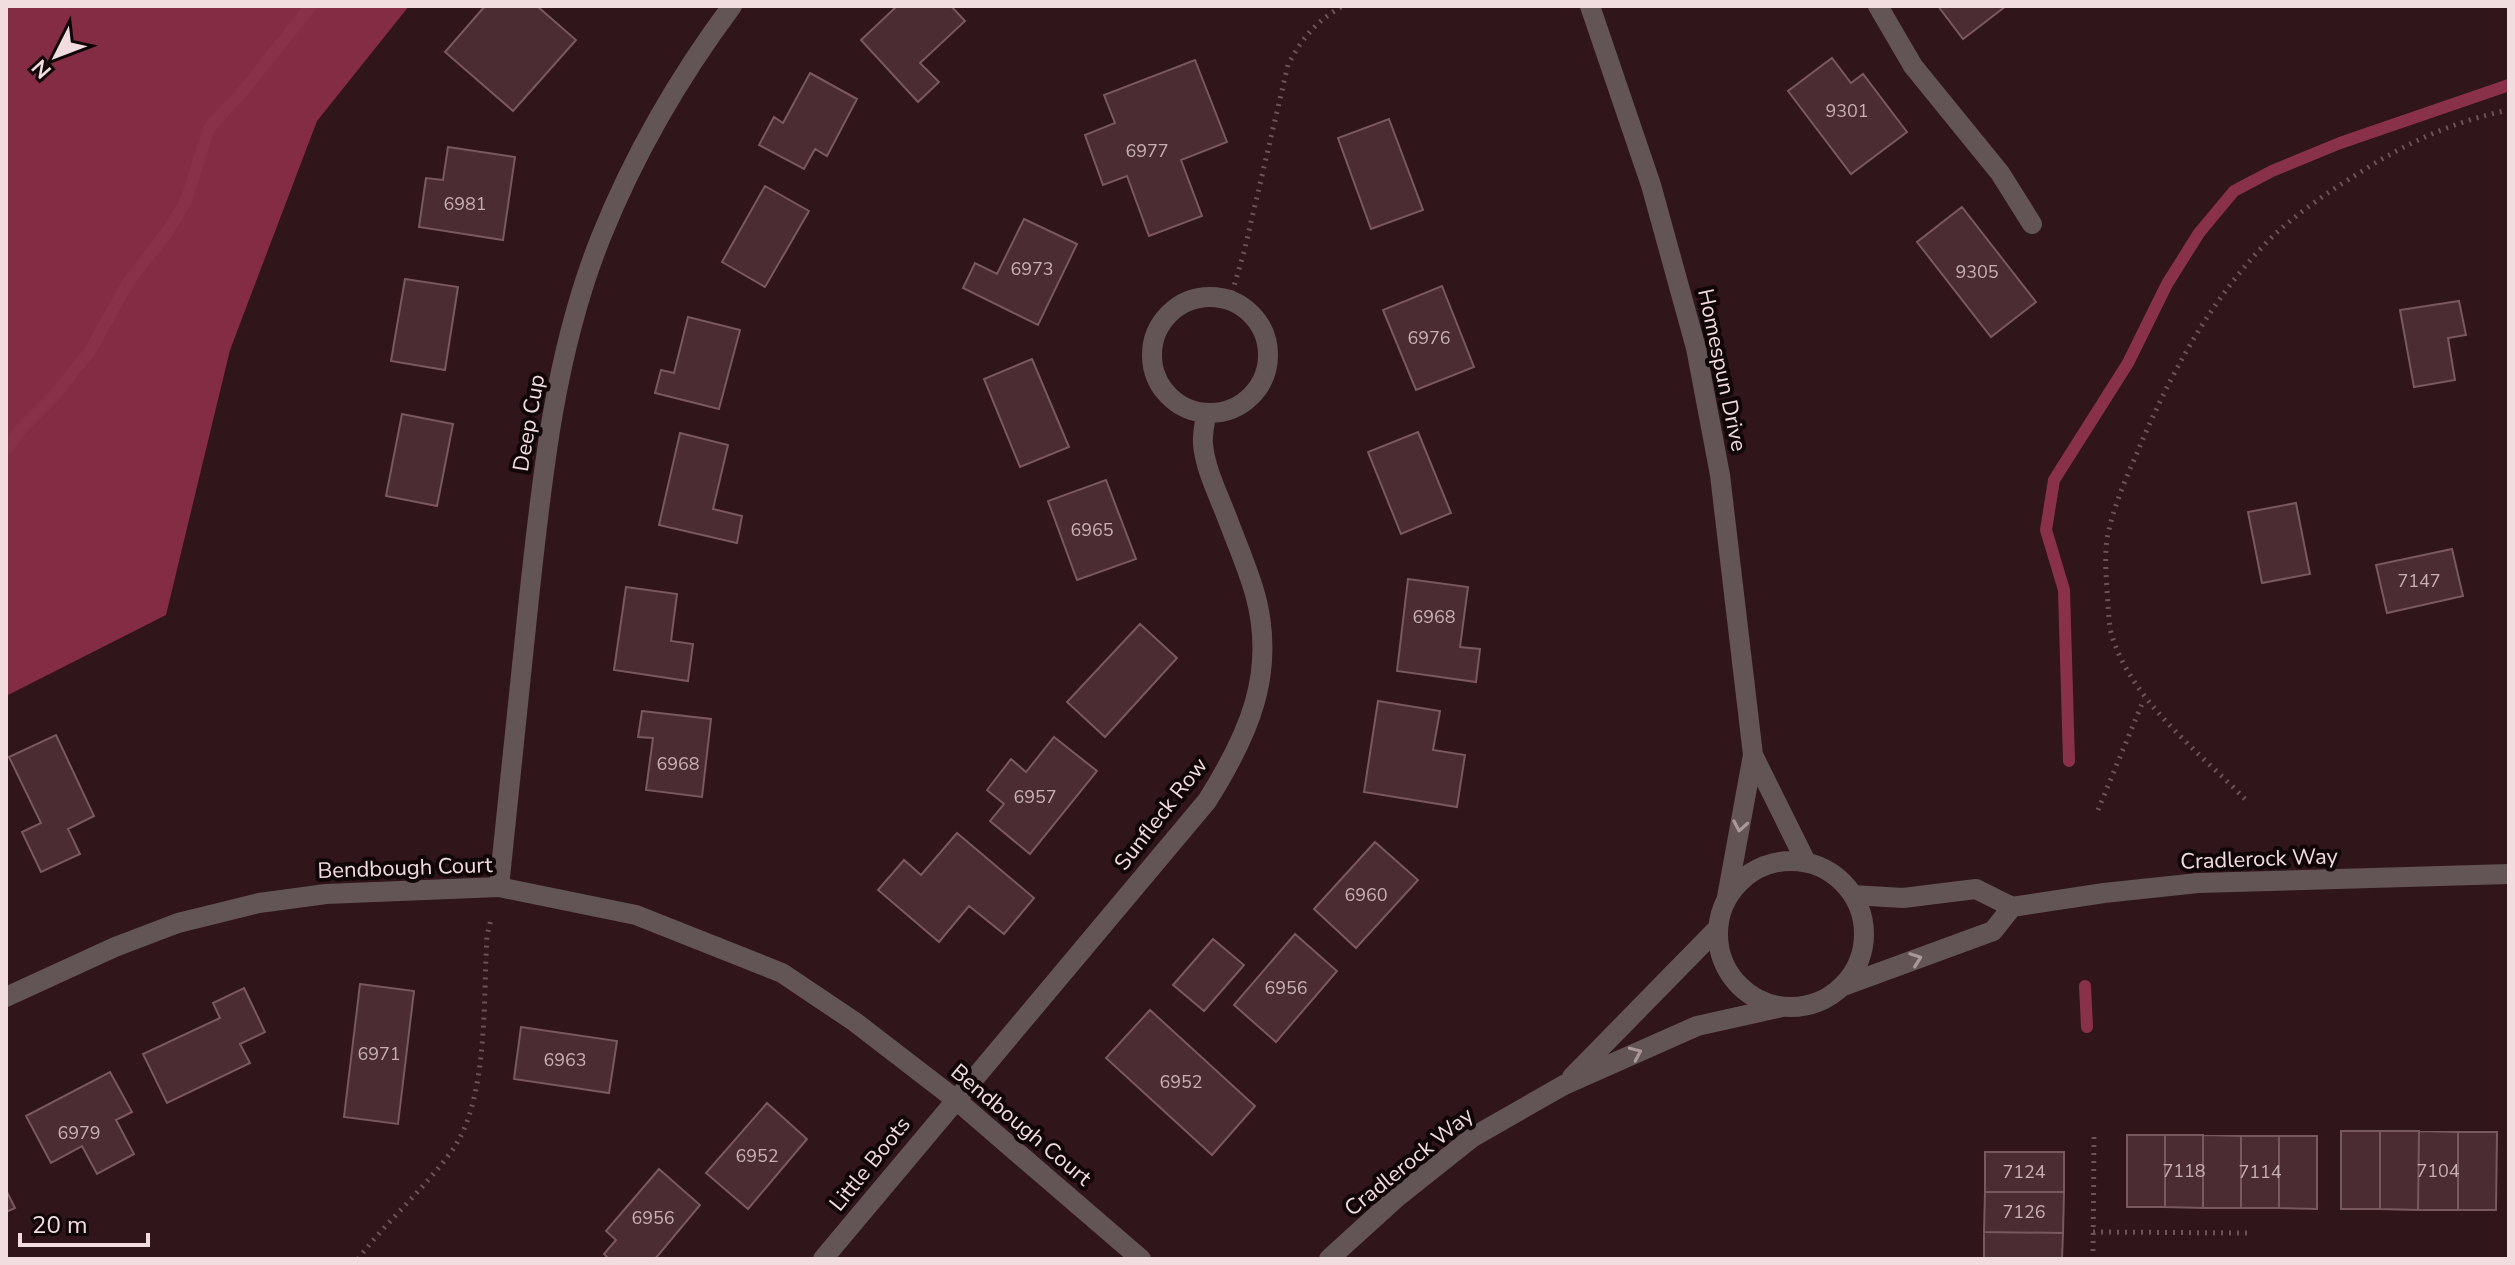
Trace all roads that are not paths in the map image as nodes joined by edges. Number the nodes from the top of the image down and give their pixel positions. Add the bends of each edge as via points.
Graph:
1 (732, 6) edge
2 (1878, 6) edge
3 (1597, 8) edge
4 (2032, 224) dead end
5 (1206, 414) junction
6 (1753, 755) junction
7 (1806, 862) junction
8 (2509, 874) edge
9 (499, 887) junction
10 (1853, 895) junction
11 (1727, 897) junction
12 (2012, 907) junction
13 (1717, 929) junction
14 (1843, 986) junction
15 (6, 997) edge
16 (1782, 1007) junction
17 (1564, 1085) junction
18 (955, 1099) junction
19 (823, 1259) edge
20 (1141, 1259) edge
21 (1329, 1259) edge

1 - 9 street, Deep Cup via 678,83 634,164 600,238 574,319 541,491
2 - 4 street via 1913,66 2000,173
3 - 6 street, Homespun Drive via 1696,348 1720,475
5 - 5 street via 1246,403 1269,364 1267,338 1252,314 1230,300 1205,297 1182,303 1164,318 1151,358 1156,379 1168,396
5 - 18 street, Sunfleck Row via 1203,445 1255,596 1261,637 1261,679 1250,724 1207,801
6 - 7 street, Homespun Drive
6 -> 11 street, Homespun Drive
7 - 10 street via 1833,875
7 - 11 street via 1761,867 1741,879
8 - 12 street, Cradlerock Way via 2198,883
9 - 15 street, Bendbough Court via 326,894 259,903 178,923
9 - 18 street, Bendbough Court via 636,915 782,973
10 - 12 street via 1903,898 1976,889
10 - 14 street via 1863,918 1864,943 1857,967
11 - 13 street
14 -> 12 street via 1993,931
13 - 16 street via 1721,956 1734,981 1756,999
13 - 17 street, Cradlerock Way
14 - 16 street via 1805,1007
17 -> 16 street, Cradlerock Way via 1697,1026
17 - 21 street, Cradlerock Way via 1473,1137
18 - 19 street, Little Boots
18 - 20 street, Bendbough Court

